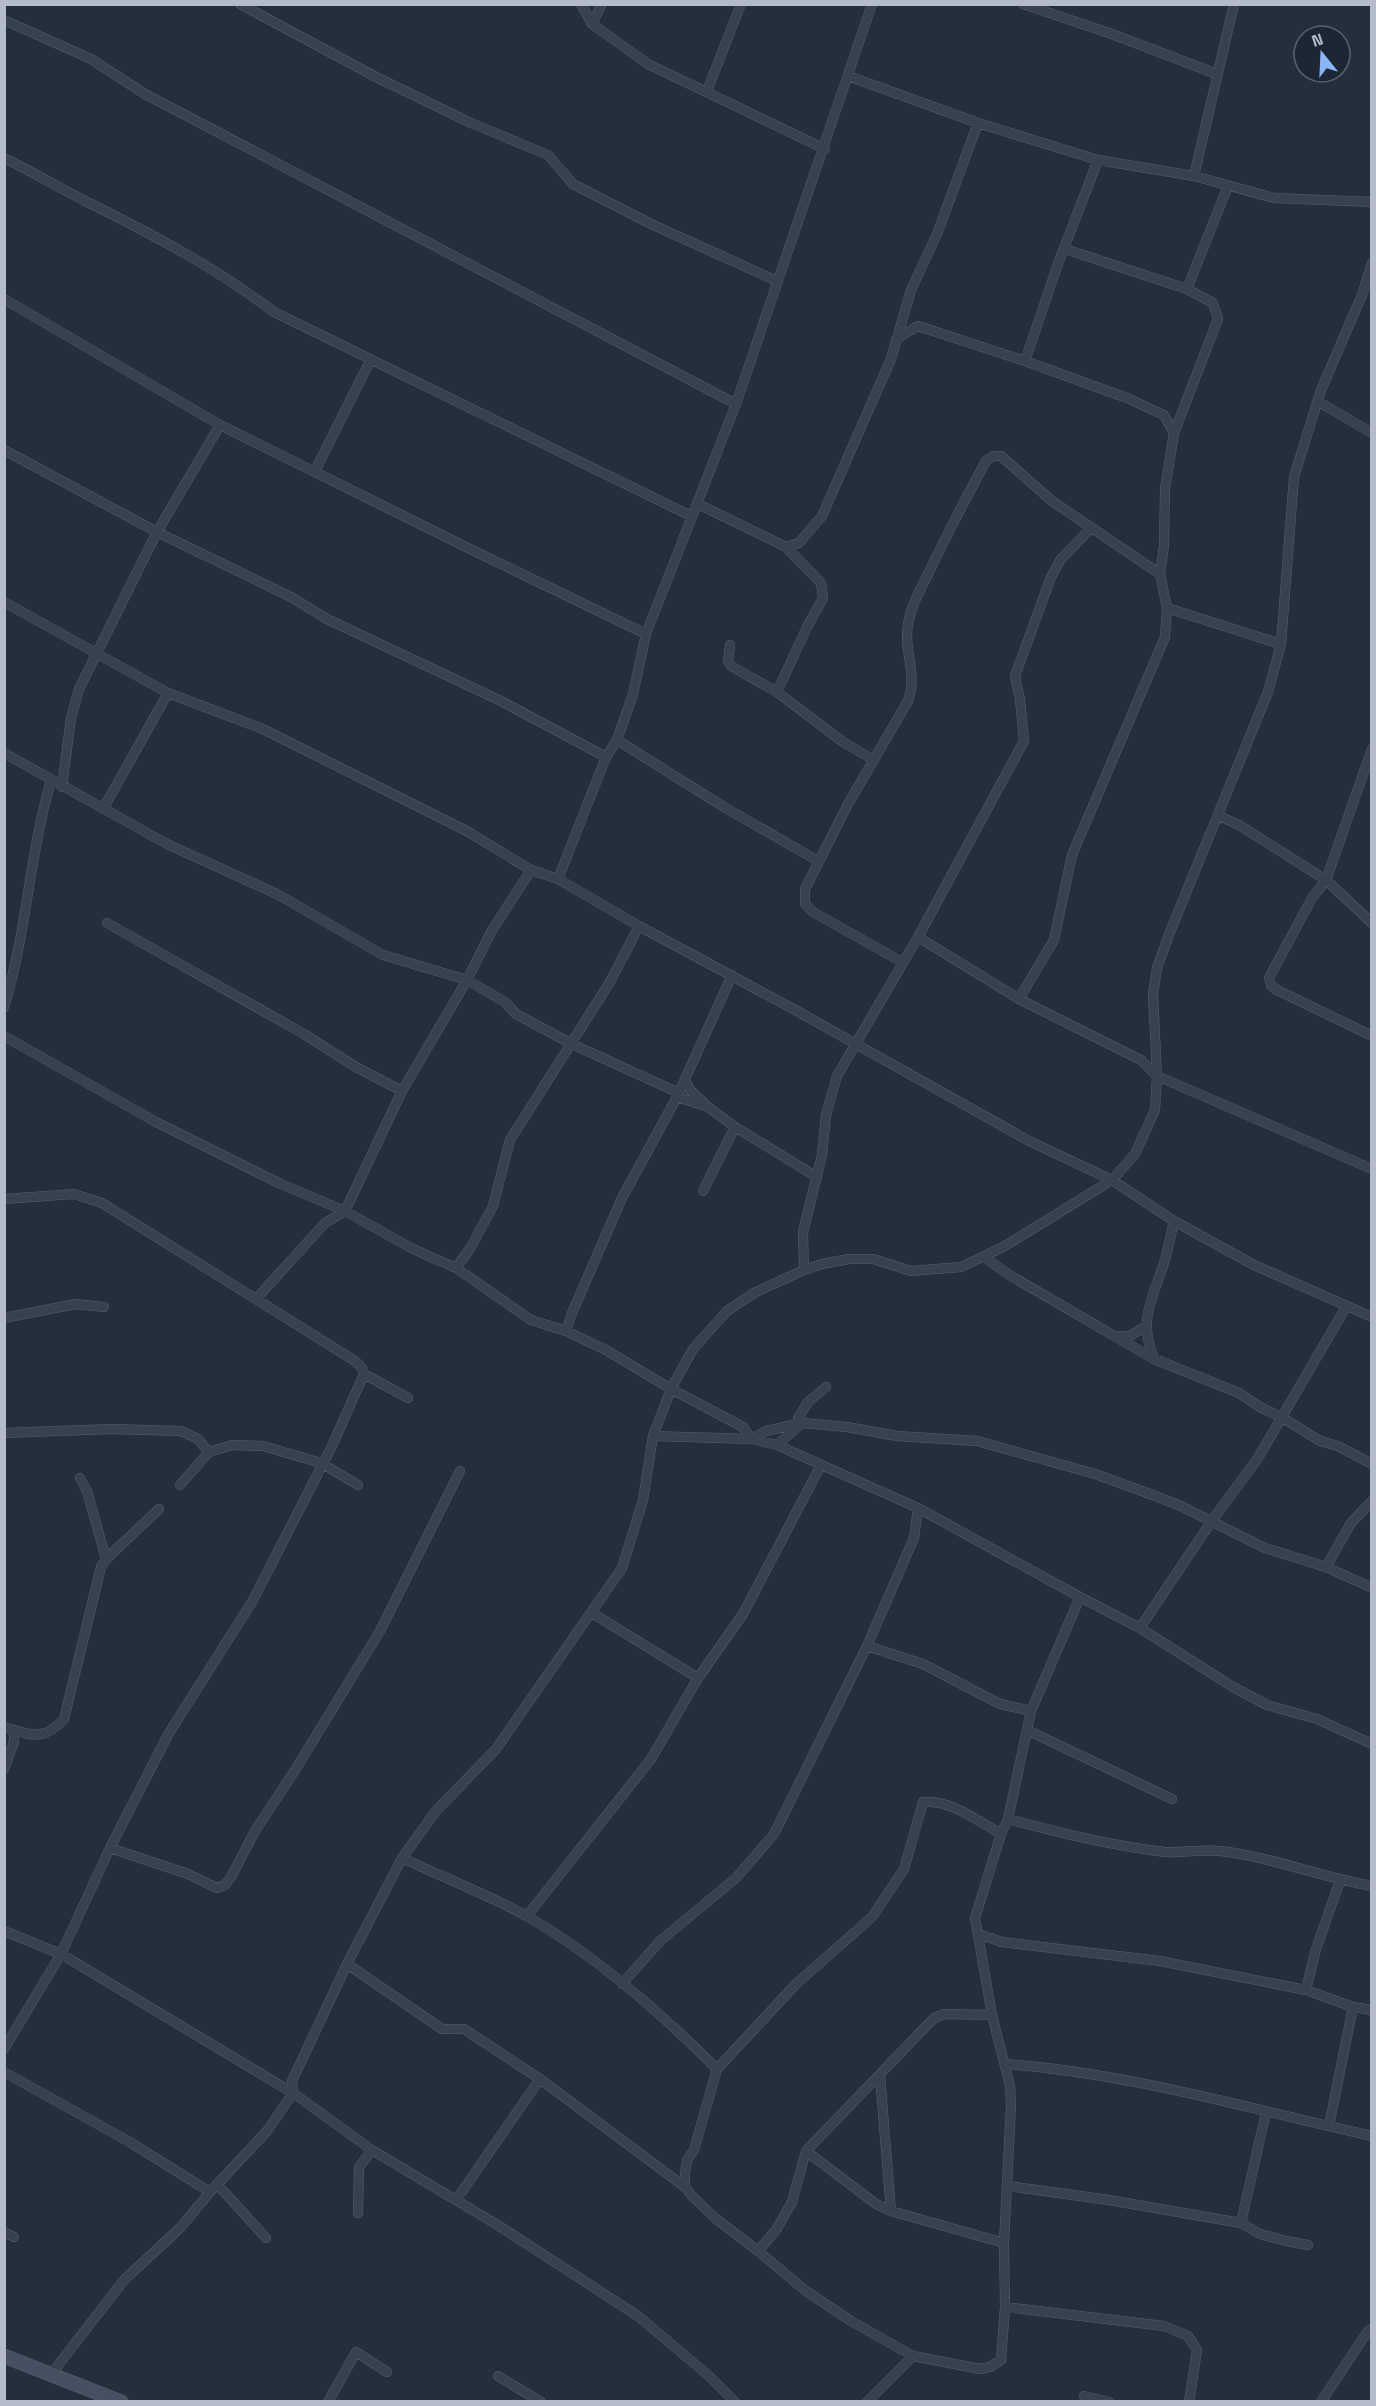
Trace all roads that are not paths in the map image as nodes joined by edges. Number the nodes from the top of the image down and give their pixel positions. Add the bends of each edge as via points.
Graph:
1 (240, 4) edge
2 (581, 4) edge
3 (602, 4) edge
4 (741, 4) edge
5 (872, 4) edge
6 (1023, 4) edge
7 (1234, 4) edge
8 (4, 20) edge
9 (592, 24) junction
10 (1217, 74) junction
11 (848, 76) junction
12 (707, 91) junction
13 (978, 123) junction
14 (825, 149) junction
15 (4, 158) edge
16 (1098, 160) junction
17 (1194, 176) junction
18 (1228, 186) junction
19 (1371, 201) edge
20 (1065, 249) junction
21 (1371, 263) edge
22 (777, 281) junction
23 (1187, 289) junction
24 (1367, 297) edge
25 (4, 299) edge
26 (905, 311) junction
27 (918, 327) junction
28 (896, 339) junction
29 (370, 361) junction
30 (1025, 361) junction
31 (1319, 402) junction
32 (736, 404) junction
33 (1183, 410) junction
34 (1164, 415) junction
35 (220, 425) junction
36 (1174, 433) junction
37 (1371, 433) edge
38 (4, 450) edge
39 (315, 471) junction
40 (698, 504) junction
41 (691, 516) junction
42 (1091, 528) junction
43 (157, 532) junction
44 (786, 547) junction
45 (1160, 574) junction
46 (4, 602) edge
47 (1167, 608) junction
48 (646, 634) junction
49 (1281, 644) junction
50 (730, 645) dead end
51 (96, 652) junction
52 (777, 692) junction
53 (168, 693) junction
54 (617, 740) junction
55 (1371, 749) edge
56 (4, 753) edge
57 (606, 757) junction
58 (874, 760) junction
59 (51, 781) junction
60 (62, 787) junction
61 (103, 809) junction
62 (1219, 816) junction
63 (818, 861) junction
64 (531, 870) junction
65 (558, 879) junction
66 (1326, 880) junction
67 (107, 923) dead end
68 (1371, 923) edge
69 (639, 926) junction
70 (918, 937) junction
71 (902, 962) junction
72 (732, 975) junction
73 (467, 980) junction
74 (1019, 999) junction
75 (4, 1007) edge
76 (4, 1036) edge
77 (1371, 1036) edge
78 (572, 1044) junction
79 (857, 1045) junction
80 (1157, 1076) junction
81 (685, 1079) junction
82 (402, 1091) junction
83 (678, 1095) junction
84 (708, 1107) junction
85 (735, 1127) junction
86 (1371, 1169) edge
87 (817, 1177) junction
88 (1112, 1180) junction
89 (703, 1191) dead end
90 (4, 1198) edge
91 (345, 1211) junction
92 (1174, 1221) junction
93 (984, 1257) junction
94 (456, 1268) junction
95 (804, 1270) junction
96 (257, 1298) junction
97 (104, 1307) dead end
98 (1346, 1307) junction
99 (1371, 1317) edge
100 (4, 1318) edge
101 (1146, 1326) junction
102 (566, 1331) junction
103 (1113, 1335) junction
104 (1154, 1359) junction
105 (364, 1374) junction
106 (826, 1386) dead end
107 (671, 1389) junction
108 (408, 1398) dead end
109 (1282, 1418) junction
110 (802, 1423) junction
111 (4, 1433) edge
112 (653, 1436) junction
113 (752, 1439) junction
114 (777, 1445) junction
115 (209, 1452) junction
116 (321, 1463) junction
117 (1371, 1464) edge
118 (820, 1465) junction
119 (460, 1471) dead end
120 (80, 1478) dead end
121 (180, 1485) dead end
122 (358, 1485) dead end
123 (1371, 1501) edge
124 (918, 1508) junction
125 (159, 1509) dead end
126 (1211, 1522) junction
127 (106, 1559) junction
128 (1326, 1567) junction
129 (1371, 1588) edge
130 (1080, 1597) junction
131 (592, 1613) junction
132 (1140, 1628) junction
133 (867, 1646) junction
134 (698, 1678) junction
135 (1031, 1712) junction
136 (9, 1729) edge
137 (1027, 1730) junction
138 (1371, 1744) edge
139 (4, 1769) edge
140 (1172, 1799) dead end
141 (1008, 1820) junction
142 (1001, 1834) junction
143 (110, 1848) junction
144 (402, 1858) junction
145 (1340, 1881) junction
146 (1371, 1886) edge
147 (527, 1916) junction
148 (4, 1931) edge
149 (978, 1934) junction
150 (60, 1954) junction
151 (347, 1964) junction
152 (622, 1984) junction
153 (1306, 1990) junction
154 (1353, 2007) junction
155 (1371, 2010) edge
156 (992, 2015) junction
157 (4, 2049) edge
158 (1005, 2064) junction
159 (717, 2069) junction
160 (4, 2072) edge
161 (880, 2076) junction
162 (540, 2079) junction
163 (292, 2093) junction
164 (1266, 2112) junction
165 (1329, 2126) junction
166 (1371, 2136) edge
167 (372, 2150) junction
168 (806, 2151) junction
169 (217, 2184) junction
170 (1008, 2186) junction
171 (685, 2187) junction
172 (210, 2192) junction
173 (456, 2200) junction
174 (891, 2211) junction
175 (358, 2213) dead end
176 (1241, 2223) junction
177 (4, 2232) edge
178 (14, 2237) dead end
179 (266, 2238) dead end
180 (1004, 2243) junction
181 (1308, 2245) dead end
182 (758, 2251) junction
183 (1005, 2307) junction
184 (1371, 2329) edge
185 (4, 2356) edge
186 (913, 2356) junction
187 (387, 2372) dead end
188 (52, 2373) junction
189 (498, 2376) dead end
190 (1084, 2396) dead end
191 (121, 2402) edge
192 (328, 2402) edge
193 (541, 2402) edge
194 (735, 2402) edge
195 (867, 2402) edge
196 (1109, 2402) edge
197 (1189, 2402) edge
198 (1321, 2402) edge

1 - 22 street via 378,78 548,155 573,184
2 - 9 street
3 - 9 street
4 - 12 street
5 - 11 street
6 - 10 street
7 - 10 street
8 - 32 street via 91,59 145,94
9 - 12 street via 648,64
10 - 17 street
11 - 13 street
11 - 14 street
12 - 14 street
13 - 16 street
13 - 26 street
14 - 22 street
15 - 29 street via 134,224 234,282 274,312
16 - 17 street
16 - 20 street
17 - 18 street
18 - 19 street via 1274,198
18 - 23 street
20 - 23 street
20 - 30 street
21 - 24 street
22 - 32 street
23 - 33 street via 1213,303 1218,318
24 - 31 street via 1321,390
25 - 35 street
26 - 27 street
26 - 28 street
27 - 28 street
27 - 30 street
28 - 44 street via 891,359 822,516 799,543
29 - 39 street
29 - 41 street
30 - 34 street
31 - 37 street
31 - 49 street via 1294,477
32 - 40 street
33 - 34 street
33 - 36 street
34 - 36 street
35 - 39 street
35 - 43 street
36 - 45 street via 1165,489
38 - 43 street
39 - 48 street
40 - 41 street
40 - 44 street
41 - 48 street
42 - 45 street
42 - 58 street via 1052,501 1001,456 986,461 912,607 908,640 913,689
42 - 70 street via 1061,559 1051,577 1015,676 1024,741
43 - 51 street
43 - 57 street via 291,597 327,620 501,701
44 - 52 street via 821,583 823,598
45 - 47 street
46 - 51 street
47 - 49 street
47 - 74 street via 1165,636 1072,855 1054,940
48 - 54 street via 633,694
49 - 62 street via 1268,692
50 - 52 street via 731,666
51 - 53 street
51 - 60 street via 71,718
52 - 58 street via 843,742
53 - 61 street
53 - 64 street via 263,729 465,830
54 - 57 street
54 - 63 street
55 - 66 street
56 - 59 street
57 - 65 street
58 - 63 street
59 - 60 street
59 - 75 street via 39,819 13,979
60 - 61 street
61 - 73 street via 167,844 277,894 383,955
62 - 66 street
62 - 80 street via 1157,968 1153,994
63 - 71 street via 805,889 805,904
64 - 65 street
64 - 73 street via 491,932
65 - 69 street
66 - 68 street
66 - 77 street via 1312,898 1269,978 1271,985
67 - 82 street
69 - 72 street
69 - 78 street
70 - 71 street
70 - 74 street
71 - 79 street
72 - 79 street
72 - 81 street
73 - 78 street via 505,1002 516,1014
73 - 82 street
74 - 80 street via 1141,1060
76 - 91 street via 156,1122
78 - 83 street
78 - 94 street via 510,1140 493,1206
79 - 87 street via 837,1076 828,1105
79 - 88 street via 1029,1141
80 - 86 street
80 - 88 street via 1155,1110 1135,1154
81 - 83 street
81 - 84 street via 690,1090
82 - 91 street
83 - 84 street
83 - 102 street via 622,1198
84 - 85 street
85 - 87 street
85 - 89 street
87 - 95 street via 803,1232
88 - 92 street
88 - 93 street
90 - 96 street via 74,1194 102,1203
91 - 94 street
91 - 96 street via 325,1222
92 - 98 street via 1254,1265
92 - 101 street
93 - 95 street via 961,1267 911,1271 873,1259 849,1259
93 - 103 street
94 - 102 street via 531,1320
95 - 107 street via 754,1293 728,1311 693,1349
96 - 105 street via 355,1361
97 - 100 street via 76,1304
98 - 99 street
98 - 109 street
101 - 103 street via 1130,1336
101 - 104 street
102 - 107 street
103 - 104 street
104 - 109 street via 1239,1393
105 - 108 street
105 - 116 street
106 - 110 street via 801,1411 798,1418
107 - 112 street
107 - 113 street via 743,1427
109 - 117 street
109 - 126 street
110 - 113 street via 766,1431
110 - 114 street
110 - 126 street via 897,1436 977,1441 1095,1474 1181,1506
111 - 115 street via 181,1431 198,1439
112 - 113 street
112 - 131 street via 643,1500 622,1568
113 - 114 street
114 - 118 street
115 - 116 street via 232,1445 263,1446
115 - 121 street
116 - 122 street
116 - 143 street via 252,1602 169,1733
118 - 124 street
118 - 134 street via 743,1614
119 - 143 street via 380,1631 228,1882 217,1888
120 - 127 street
123 - 128 street via 1350,1523
124 - 130 street
124 - 133 street via 914,1538
125 - 127 street
126 - 128 street via 1265,1548
126 - 132 street
127 - 136 street via 64,1719 55,1729 36,1736
128 - 129 street
130 - 132 street
130 - 135 street
131 - 134 street
131 - 144 street via 496,1749 436,1811
132 - 138 street via 1267,1705 1317,1719
133 - 135 street via 923,1665 1000,1704
133 - 152 street via 774,1833 736,1878 660,1941
134 - 147 street via 651,1759
135 - 137 street
136 - 139 street via 14,1742
137 - 140 street
137 - 141 street
141 - 142 street
141 - 145 street via 1073,1837 1166,1852 1218,1851 1280,1862
142 - 149 street via 975,1918
142 - 159 street via 958,1810 923,1802 904,1869 872,1917 796,1984
143 - 150 street
144 - 147 street
144 - 151 street
145 - 146 street
145 - 153 street
147 - 152 street
148 - 150 street
149 - 153 street via 1002,1942 1160,1961
149 - 156 street
150 - 157 street
150 - 163 street
151 - 162 street via 442,2029 464,2030
151 - 163 street via 292,2081
152 - 159 street via 680,2031
153 - 154 street
154 - 155 street
154 - 165 street
156 - 158 street
156 - 161 street via 944,2014 934,2018
158 - 164 street via 1154,2086
158 - 170 street via 1011,2105
159 - 171 street via 694,2150 687,2160
160 - 172 street
161 - 168 street
161 - 174 street
162 - 171 street
162 - 173 street
163 - 167 street
163 - 169 street via 267,2131
164 - 165 street
164 - 176 street
165 - 166 street
167 - 173 street
167 - 175 street via 359,2167
168 - 174 street
168 - 182 street via 792,2202
169 - 172 street
169 - 179 street
170 - 176 street via 1109,2199
170 - 180 street
171 - 182 street via 715,2218
172 - 188 street via 180,2228 124,2280
173 - 194 street via 638,2316
174 - 180 street
176 - 181 street via 1260,2234
177 - 178 street
180 - 183 street
182 - 186 street via 806,2291
183 - 186 street via 1001,2360 990,2367 980,2369
183 - 197 street via 1164,2326 1188,2336 1197,2350
184 - 198 street
185 - 188 street
186 - 195 street
187 - 192 street via 356,2352
188 - 191 street
189 - 193 street
190 - 196 street

